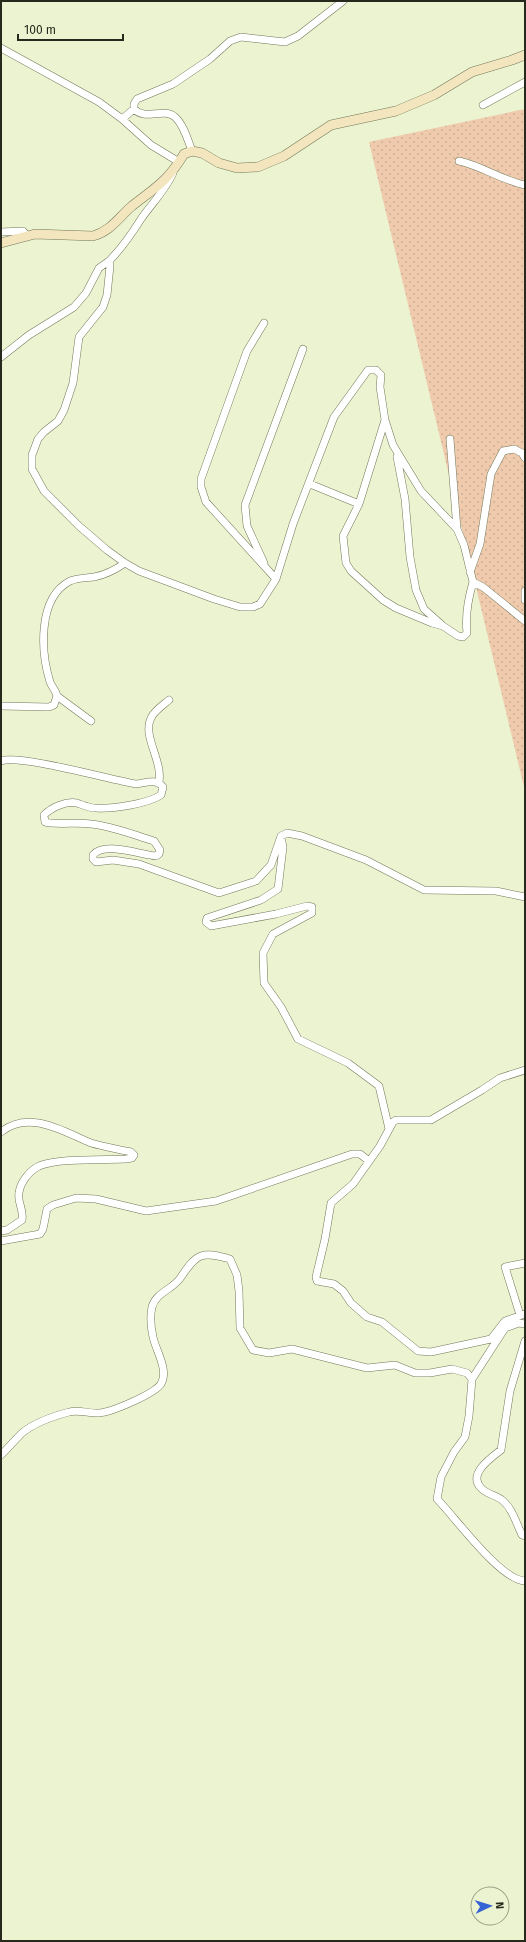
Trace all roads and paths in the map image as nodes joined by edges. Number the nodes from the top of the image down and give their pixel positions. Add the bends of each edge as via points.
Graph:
1 (343, 1) edge
2 (1, 48) edge
3 (525, 54) edge
4 (525, 82) edge
5 (483, 105) dead end
6 (134, 109) junction
7 (122, 119) junction
8 (192, 151) junction
9 (459, 161) dead end
10 (179, 162) junction
11 (174, 171) junction
12 (525, 185) edge
13 (1, 232) edge
14 (26, 235) junction
15 (1, 243) edge
16 (109, 261) junction
17 (264, 323) dead end
18 (304, 349) dead end
19 (1, 357) edge
20 (385, 420) junction
21 (450, 439) dead end
22 (396, 452) junction
23 (524, 453) edge
24 (310, 484) junction
25 (360, 504) junction
26 (457, 529) junction
27 (124, 563) junction
28 (266, 568) junction
29 (470, 572) junction
30 (276, 580) junction
31 (473, 582) junction
32 (525, 591) edge
33 (525, 600) edge
34 (525, 622) edge
35 (443, 626) junction
36 (58, 696) junction
37 (169, 700) dead end
38 (1, 706) edge
39 (91, 721) dead end
40 (1, 761) edge
41 (159, 782) junction
42 (281, 836) junction
43 (525, 897) edge
44 (525, 1070) edge
45 (389, 1129) junction
46 (1, 1132) edge
47 (369, 1161) junction
48 (1, 1231) edge
49 (1, 1241) edge
50 (525, 1263) edge
51 (522, 1314) edge
52 (525, 1324) edge
53 (493, 1341) junction
54 (525, 1341) edge
55 (472, 1379) junction
56 (1, 1455) edge
57 (525, 1536) edge
58 (525, 1581) edge

1 - 6 street via 298,36 285,42 241,37 230,41 210,59 173,84 137,99
2 - 7 street via 98,102
3 - 8 main road via 472,72 434,95 396,111 331,125 284,156 258,166 237,168
4 - 5 street
6 - 7 street
6 - 8 street via 141,114 174,116 181,124
7 - 10 street via 151,145
8 - 10 main road via 184,154
9 - 12 street
10 - 11 main road
11 - 14 main road via 103,233 93,236
11 - 16 street via 166,188 141,219 131,237
13 - 14 street via 23,231
14 - 15 main road
16 - 19 street via 99,268 86,293 74,307 29,335
16 - 27 street via 107,295 103,307 79,337 73,383 64,410 58,421 38,439 32,455 32,469 44,492 79,526
17 - 28 street via 248,351 205,466 201,487 206,502
18 - 28 street via 245,506 247,526
20 - 22 street
20 - 24 street via 381,376 376,370 368,370 334,417
20 - 25 street
21 - 26 street
22 - 26 street via 421,491
22 - 35 street via 405,499 410,558 416,590 424,609
23 - 29 street via 514,449 504,452 491,474 480,544
24 - 25 street
24 - 30 street via 293,524
25 - 35 street via 342,536 346,563 351,571 383,600 396,608
26 - 29 street via 464,545
27 - 30 street via 240,607 260,604
27 - 36 street via 113,571 96,577 71,580 62,586 51,600 44,622 46,662 51,685
28 - 30 street
29 - 31 street
31 - 34 street via 483,587
31 - 35 street via 467,601 467,633 463,637 458,636
32 - 33 street
36 - 38 street via 49,707
36 - 39 street
37 - 41 street via 150,718 149,725 152,747 160,769
40 - 41 street via 28,761 136,784
41 - 42 street via 163,787 161,795 152,800 108,808 94,808 75,803 63,804 49,810 44,815 44,822 93,824 154,841 160,850 156,856 124,850 100,850 96,851 93,859 96,862 113,860 139,864 219,893 256,881 271,865
42 - 43 street via 287,833 302,836 366,860 424,890 496,891
42 - 45 street via 283,847 278,889 261,900 207,918 206,922 212,926 312,907 312,913 273,934 263,953 264,983 281,1007 298,1039 348,1063 379,1086
44 - 45 street via 500,1078 431,1120 396,1120
45 - 47 street
46 - 48 street via 22,1122 51,1125 93,1144 131,1152 134,1155 126,1159 61,1162 39,1166 28,1175 18,1194 23,1212 22,1220
47 - 49 street via 360,1154 352,1154 216,1201 178,1208 146,1211 96,1198 76,1198 47,1209 40,1234
47 - 53 street via 353,1184 330,1203 317,1281 334,1284 367,1317 382,1322 418,1351 431,1352
50 - 51 street via 505,1267
51 - 53 street via 505,1321
52 - 53 street via 519,1323 505,1328
53 - 55 street
54 - 57 street via 510,1391 501,1450 482,1464 477,1480 480,1488 502,1500
55 - 56 street via 467,1373 452,1369 415,1373 395,1365 367,1368 292,1349 269,1353 253,1350 240,1328 239,1291 230,1259 205,1254 191,1261 179,1281 161,1294 152,1306 153,1337 163,1373 162,1382 156,1390 115,1409 100,1413 69,1412 33,1426
55 - 58 street via 469,1416 464,1437 440,1477 437,1499 499,1567 520,1581

